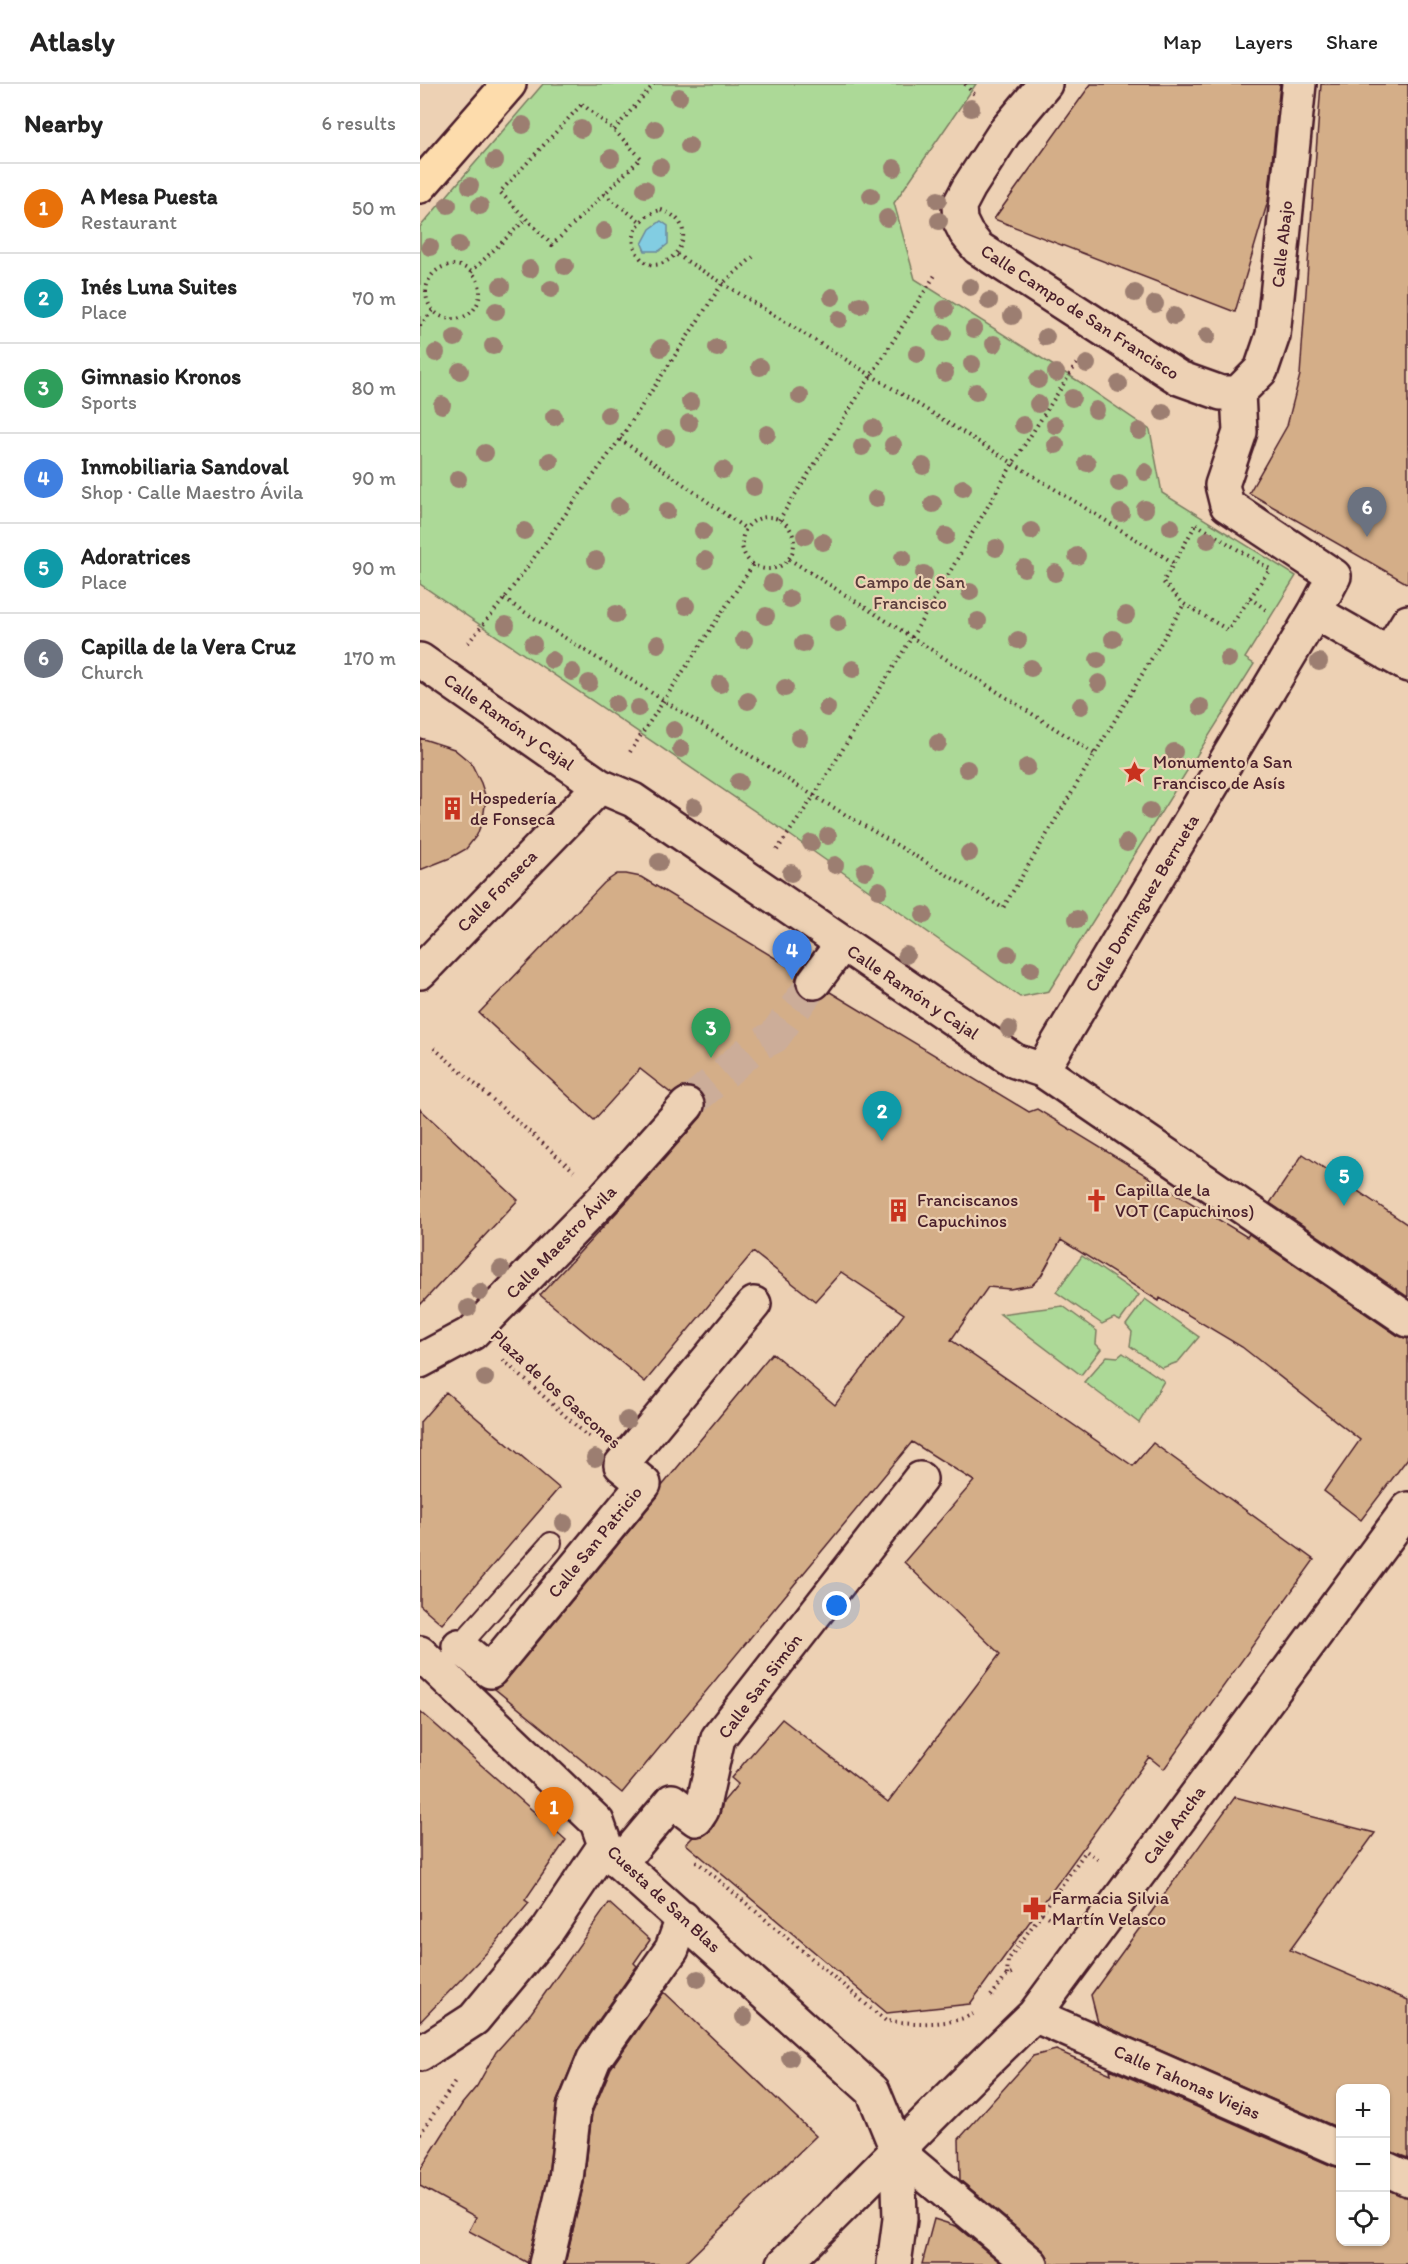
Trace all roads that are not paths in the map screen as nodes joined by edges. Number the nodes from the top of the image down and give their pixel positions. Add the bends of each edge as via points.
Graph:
1 (486, 84) edge
2 (508, 84) edge
3 (1045, 84) edge
4 (1299, 84) edge
5 (463, 136) junction
6 (420, 186) edge
7 (1238, 393) junction
8 (1315, 612) junction
9 (1408, 622) edge
10 (420, 660) edge
11 (1398, 660) edge
12 (600, 786) junction
13 (842, 944) junction
14 (420, 972) edge
15 (814, 982) tunnel mouth
16 (1042, 1070) junction
17 (687, 1105) tunnel mouth
18 (754, 1304) dead end
19 (1408, 1320) edge
20 (420, 1361) edge
21 (920, 1479) dead end
22 (1408, 1509) edge
23 (550, 1543) dead end
24 (439, 1656) edge
25 (613, 1854) junction
26 (683, 1918) junction
27 (1034, 2015) junction
28 (420, 2054) edge
29 (1336, 2147) edge
30 (898, 2152) junction
31 (1390, 2171) edge
32 (1408, 2179) edge
33 (546, 2264) edge
34 (784, 2264) edge
35 (894, 2264) edge
36 (1031, 2264) edge

1 - 5 street
2 - 5 highway
3 - 7 street, Calle Campo de San Francisco via 1004,132 969,187 959,207 966,233 978,248 1179,378 1221,393
4 - 7 street, Calle Abajo via 1273,335 1261,370
5 - 6 highway
7 - 8 street via 1240,432 1222,485 1227,505 1334,576
8 - 11 street
8 - 16 street, Calle Domínguez Berrueta
9 - 11 street
10 - 12 street, Calle Ramón y Cajal
12 - 13 street, Calle Ramón y Cajal via 633,801
12 - 14 street, Calle Fonseca
13 - 15 street
13 - 16 street, Calle Ramón y Cajal via 1015,1061
16 - 19 street, Calle Ramón y Cajal
17 - 20 street, Calle Maestro Ávila via 604,1198 472,1334
18 - 24 street, Calle San Patricio via 621,1465 644,1484 490,1671
21 - 25 street, Calle San Simón via 718,1738 702,1810 696,1819 672,1801
22 - 27 street, Calle Ancha
23 - 24 lane, Calle San Patricio
24 - 25 street, Cuesta de San Blas via 597,1822
25 - 26 street, Cuesta de San Blas
25 - 28 street via 474,2019
26 - 30 street, Cuesta de San Blas via 873,2091
26 - 33 street via 672,1949 594,2059 574,2108 566,2179
27 - 29 street, Calle Tahonas Viejas
27 - 30 street, Calle Ancha
30 - 34 street, Calle Ancha
30 - 35 street via 900,2219
30 - 36 street
31 - 32 street

